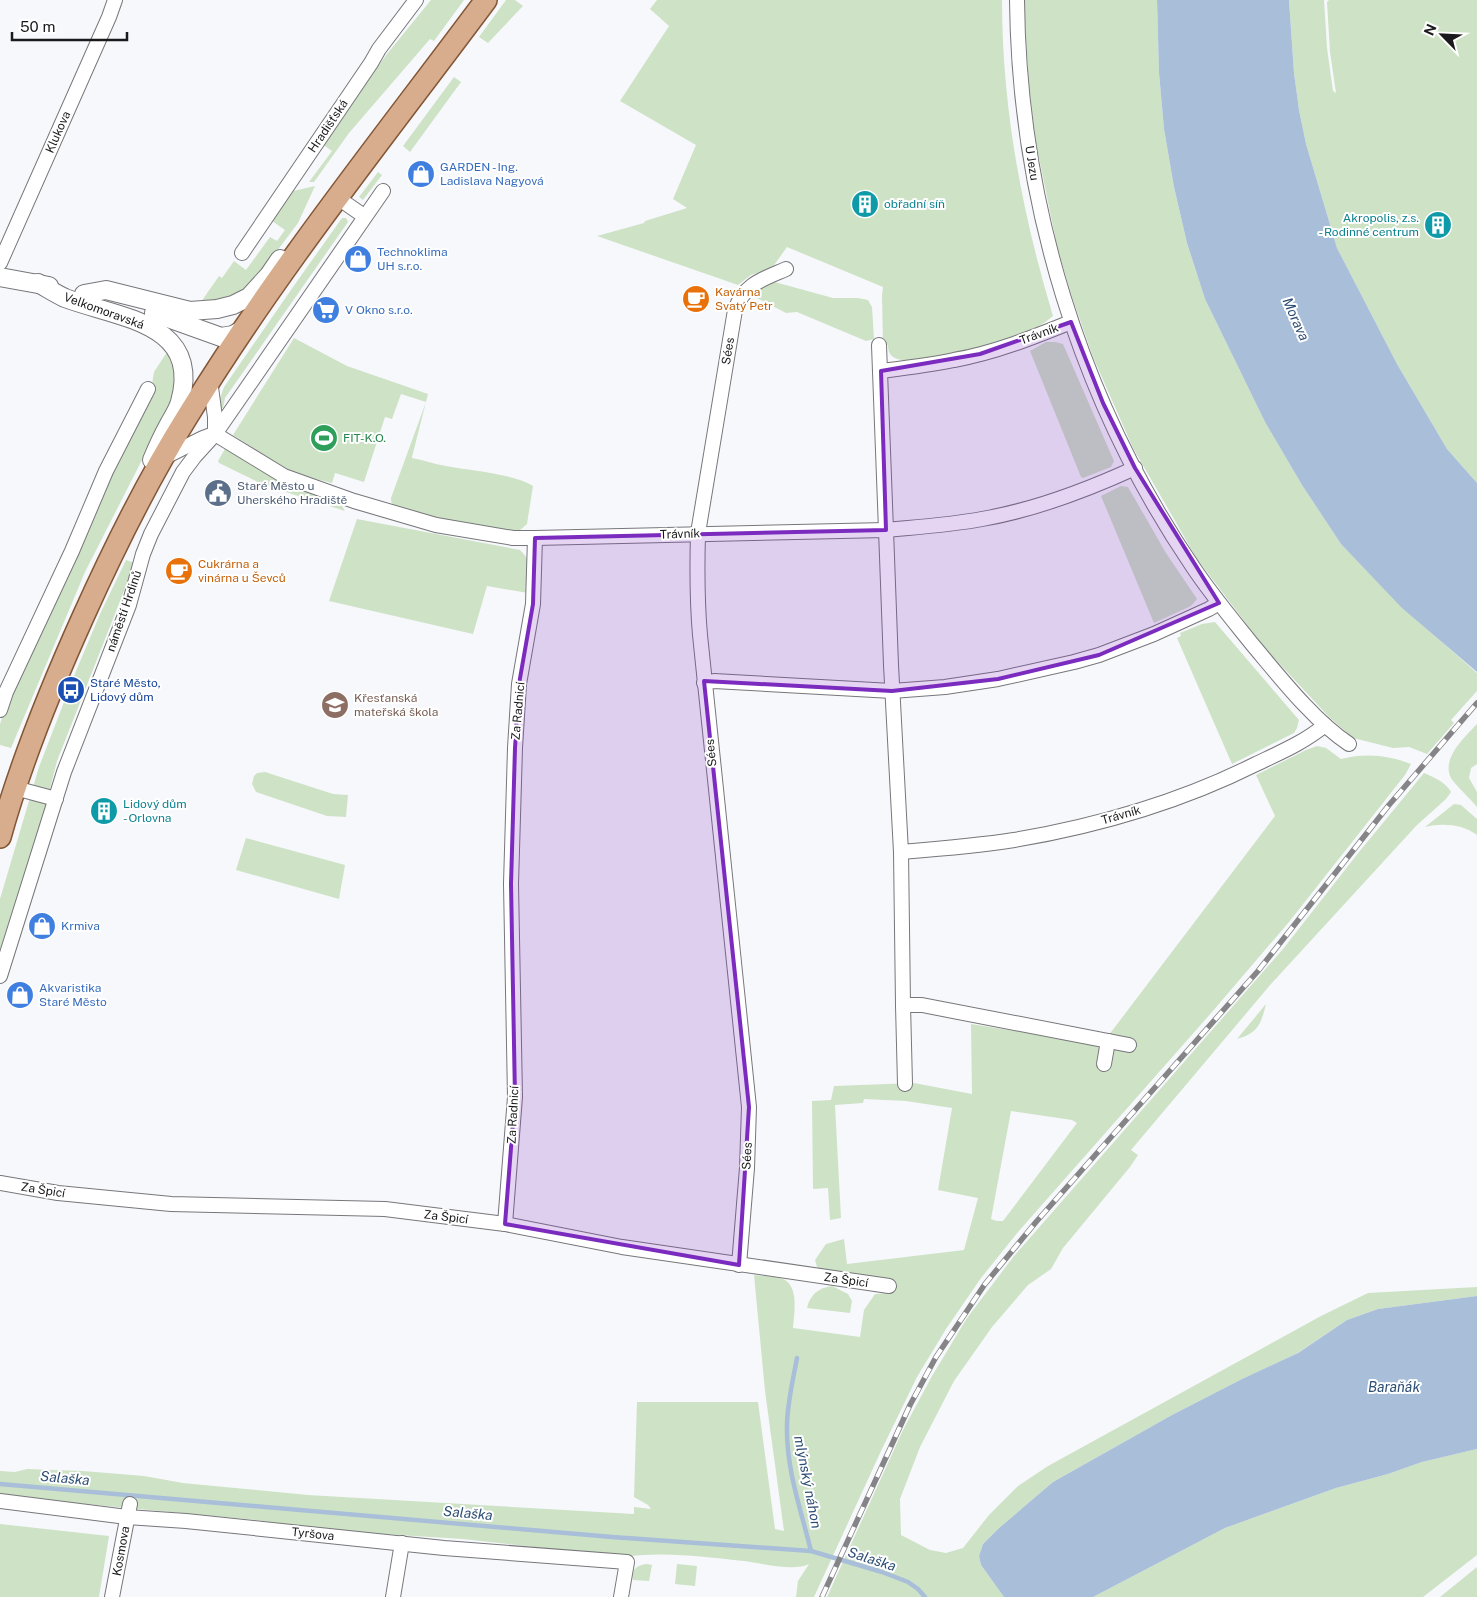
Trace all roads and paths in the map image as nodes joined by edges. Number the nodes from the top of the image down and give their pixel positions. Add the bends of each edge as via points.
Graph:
1 (115, 0) edge
2 (416, 0) edge
3 (486, 0) edge
4 (1017, 0) edge
5 (383, 191) dead end
6 (338, 198) junction
7 (364, 216) junction
8 (324, 217) junction
9 (242, 253) dead end
10 (0, 263) edge
11 (786, 269) dead end
12 (0, 277) edge
13 (38, 284) junction
14 (84, 294) junction
15 (250, 321) junction
16 (1071, 322) junction
17 (207, 333) junction
18 (879, 345) dead end
19 (881, 371) junction
20 (210, 380) junction
21 (148, 389) dead end
22 (215, 434) junction
23 (1135, 468) junction
24 (155, 472) junction
25 (886, 530) junction
26 (698, 533) junction
27 (535, 538) junction
28 (1218, 603) junction
29 (704, 683) junction
30 (892, 691) junction
31 (0, 710) edge
32 (1325, 725) junction
33 (1349, 744) dead end
34 (15, 788) junction
35 (56, 799) junction
36 (0, 837) edge
37 (901, 852) junction
38 (0, 976) edge
39 (903, 1005) junction
40 (1108, 1041) junction
41 (1130, 1045) dead end
42 (1104, 1064) dead end
43 (905, 1084) dead end
44 (0, 1183) edge
45 (505, 1224) junction
46 (739, 1265) junction
47 (889, 1286) dead end
48 (0, 1501) edge
49 (128, 1511) junction
50 (402, 1543) junction
51 (112, 1597) edge
52 (393, 1597) edge
53 (621, 1597) edge

1 - 10 street, Klukova
2 - 9 street, Hradišťská via 379,49
3 - 6 main road
4 - 16 street, U Jezu via 1023,100 1035,183
5 - 7 street
6 - 7 street
6 - 8 main road
7 - 22 street
8 - 14 street, Velkomoravská via 294,240 249,296 226,308 190,312 106,290
8 - 15 main road
11 - 26 street, Sées via 754,283 742,294 735,310
12 - 13 street, Velkomoravská
13 - 14 street, Velkomoravská
13 - 24 street, Velkomoravská via 64,298 157,331 177,349 184,371 183,388 177,409 150,466
14 - 17 street, Velkomoravská via 141,309
15 - 17 street, Velkomoravská via 229,336
15 - 20 main road
16 - 19 street, Trávník via 972,356
16 - 23 street, Trávník via 1103,403
17 - 24 street via 220,346 222,354 167,444
18 - 19 street
19 - 25 street
20 - 22 street
20 - 24 main road
21 - 31 street via 106,471
22 - 24 street via 203,438
22 - 27 street via 284,476 354,502 436,525 514,538
22 - 35 street, náměstí Hrdinů via 183,472 151,534 129,605
23 - 25 street, Trávník via 1086,488 1005,514 936,526
23 - 28 street, Trávník via 1171,532
24 - 34 main road via 106,565 61,666
25 - 26 street, Trávník
25 - 30 street
26 - 27 street, Trávník
26 - 29 street, Sées via 697,600
27 - 45 street, Za Radnicí via 533,604 519,684 515,739 511,884 515,1097
28 - 30 street via 1154,634 1074,662 998,679
28 - 32 street, Trávník
29 - 30 street
29 - 46 street, Sées via 748,1107
30 - 37 street
32 - 33 street, Trávník
32 - 37 street, Trávník via 1315,734 1247,769 1136,811 1013,840
34 - 35 street
34 - 36 main road
35 - 38 street, náměstí Hrdinů
37 - 39 street
39 - 40 street via 922,1005
39 - 43 street
40 - 41 street
40 - 42 street
44 - 45 street, Za Špicí via 58,1193 171,1204 384,1209
45 - 46 street, Za Špicí
46 - 47 street, Za Špicí
48 - 49 street, Tyršova
49 - 50 street, Tyršova
49 - 51 street, Kosmova
50 - 52 street
50 - 53 street, Tyršova via 627,1562

